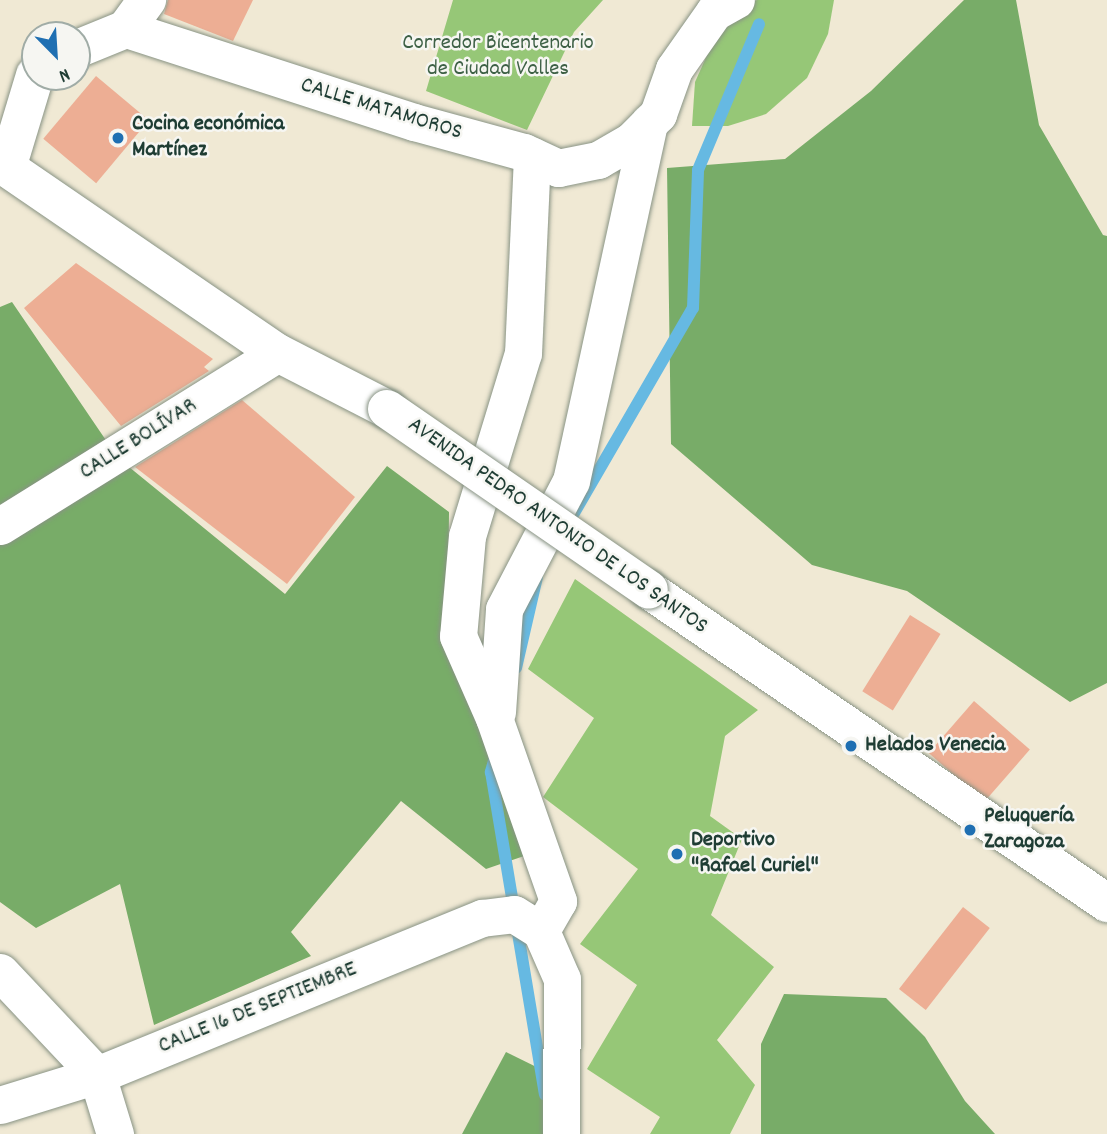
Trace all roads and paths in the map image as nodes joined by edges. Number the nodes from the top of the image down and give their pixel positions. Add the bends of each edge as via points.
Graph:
1 (736, 0) edge
2 (136, 14) edge
3 (91, 41) edge
4 (29, 91) edge
5 (641, 131) junction
6 (532, 156) junction
7 (2, 167) edge
8 (278, 353) junction
9 (0, 526) edge
10 (497, 726) junction
11 (1107, 903) edge
12 (528, 922) junction
13 (0, 972) edge
14 (97, 1074) junction
15 (0, 1105) edge
16 (115, 1134) edge
17 (561, 1134) edge

1 - 5 street via 714,12 674,69 658,114
2 - 3 street, CALLE MATAMOROS
2 - 6 street, CALLE MATAMOROS via 414,122
4 - 7 street
5 - 6 street, CALLE MATAMOROS via 598,160 558,168
5 - 10 street via 571,481 504,609
6 - 10 street via 523,353 467,536 458,636
7 - 8 street, AVENIDA PEDRO ANTONIO DE LOS SANTOS
8 - 9 street, CALLE BOLÍVAR
8 - 11 street, AVENIDA PEDRO ANTONIO DE LOS SANTOS, bridge via 387,409
10 - 12 street via 558,901
12 - 14 street, CALLE 16 DE SEPTIEMBRE via 482,918
12 - 17 street via 562,979
13 - 14 street
14 - 15 street, CALLE 16 DE SEPTIEMBRE
14 - 16 street

